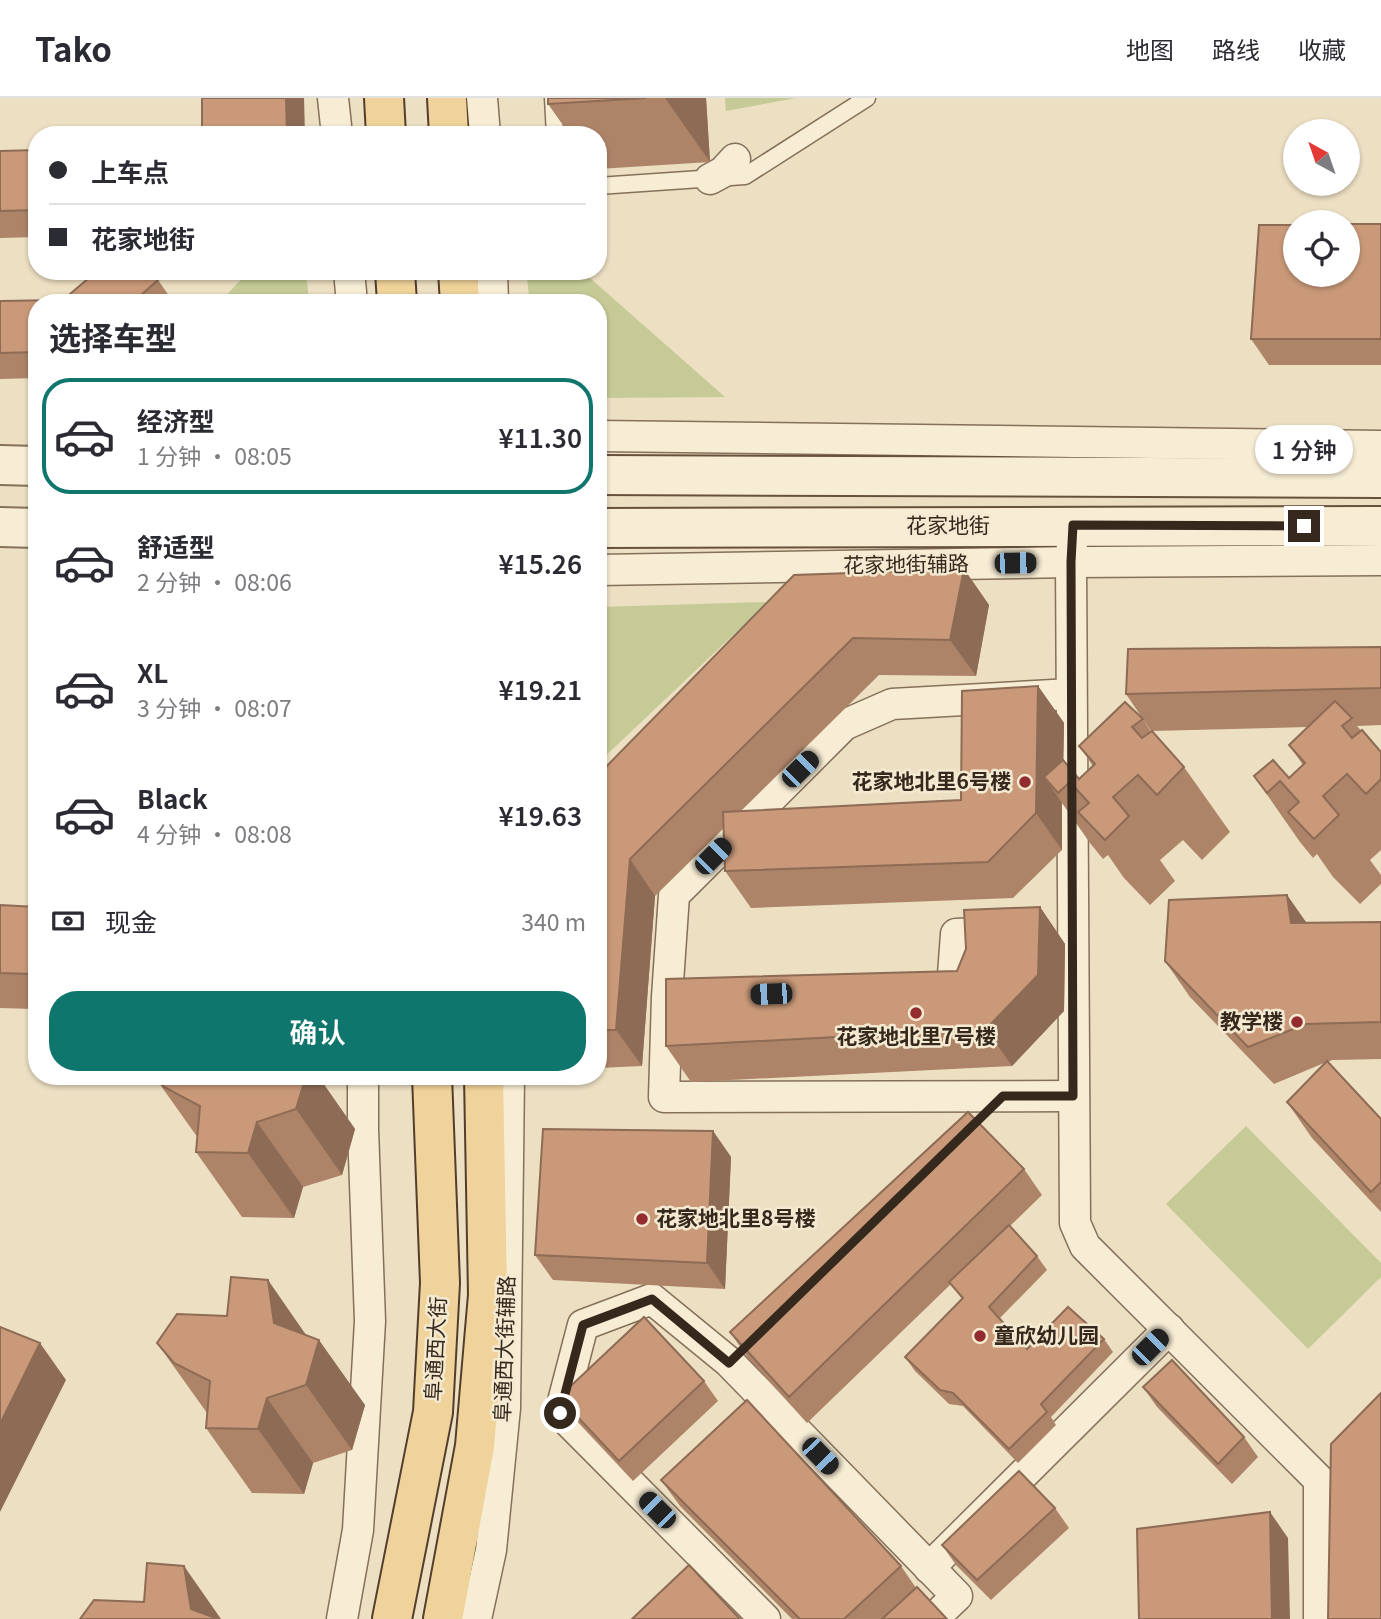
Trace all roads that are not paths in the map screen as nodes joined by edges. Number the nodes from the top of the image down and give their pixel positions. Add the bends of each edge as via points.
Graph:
1 (333, 98) edge
2 (384, 98) edge
3 (447, 98) edge
4 (482, 98) edge
5 (553, 98) edge
6 (867, 98) edge
7 (336, 126) edge
8 (386, 126) edge
9 (449, 126) edge
10 (484, 126) edge
11 (555, 126) edge
12 (735, 159) dead end
13 (710, 179) junction
14 (607, 185) edge
15 (607, 436) edge
16 (1381, 446) edge
17 (0, 465) edge
18 (28, 466) edge
19 (607, 475) edge
20 (1381, 478) edge
21 (1381, 526) edge
22 (0, 527) edge
23 (28, 528) edge
24 (607, 528) edge
25 (1072, 544) junction
26 (1381, 561) edge
27 (607, 570) edge
28 (1071, 694) junction
29 (773, 835) edge
30 (732, 837) junction
31 (1050, 929) junction
32 (898, 990) edge
33 (363, 1085) edge
34 (432, 1085) edge
35 (484, 1085) edge
36 (509, 1085) edge
37 (1003, 1096) junction
38 (1073, 1096) junction
39 (973, 1124) edge
40 (1169, 1329) junction
41 (929, 1568) junction
42 (342, 1619) edge
43 (393, 1619) edge
44 (443, 1619) edge
45 (476, 1619) edge
46 (765, 1619) edge
47 (933, 1619) edge
48 (1319, 1619) edge

1 - 7 street
2 - 8 main road
3 - 9 main road
4 - 10 street
5 - 11 lane
6 - 13 lane via 745,176
12 - 13 street
13 - 14 lane
15 - 16 street
17 - 18 main road
19 - 20 main road
21 - 25 main road, 花家地街
22 - 23 main road
24 - 25 main road, 花家地街
25 - 26 street, 花家地街辅路
25 - 27 street, 花家地街辅路
25 - 28 street
28 - 30 street via 967,710 892,704 844,726
28 - 31 street
29 - 30 street
30 - 37 street via 674,895 681,996 664,1097
31 - 32 street via 956,934 952,988
31 - 38 street
33 - 42 street via 370,1321 358,1530
34 - 43 main road, 阜通西大街 via 440,1283 433,1412
35 - 44 main road via 488,1295 475,1446
36 - 45 street, 阜通西大街辅路 via 505,1408 491,1550
37 - 38 street
37 - 39 street
38 - 40 street via 1075,1223 1085,1247
40 - 41 street
40 - 48 street via 1319,1480
41 - 46 street via 739,1353 652,1299 583,1325 560,1413
41 - 47 street via 957,1596

